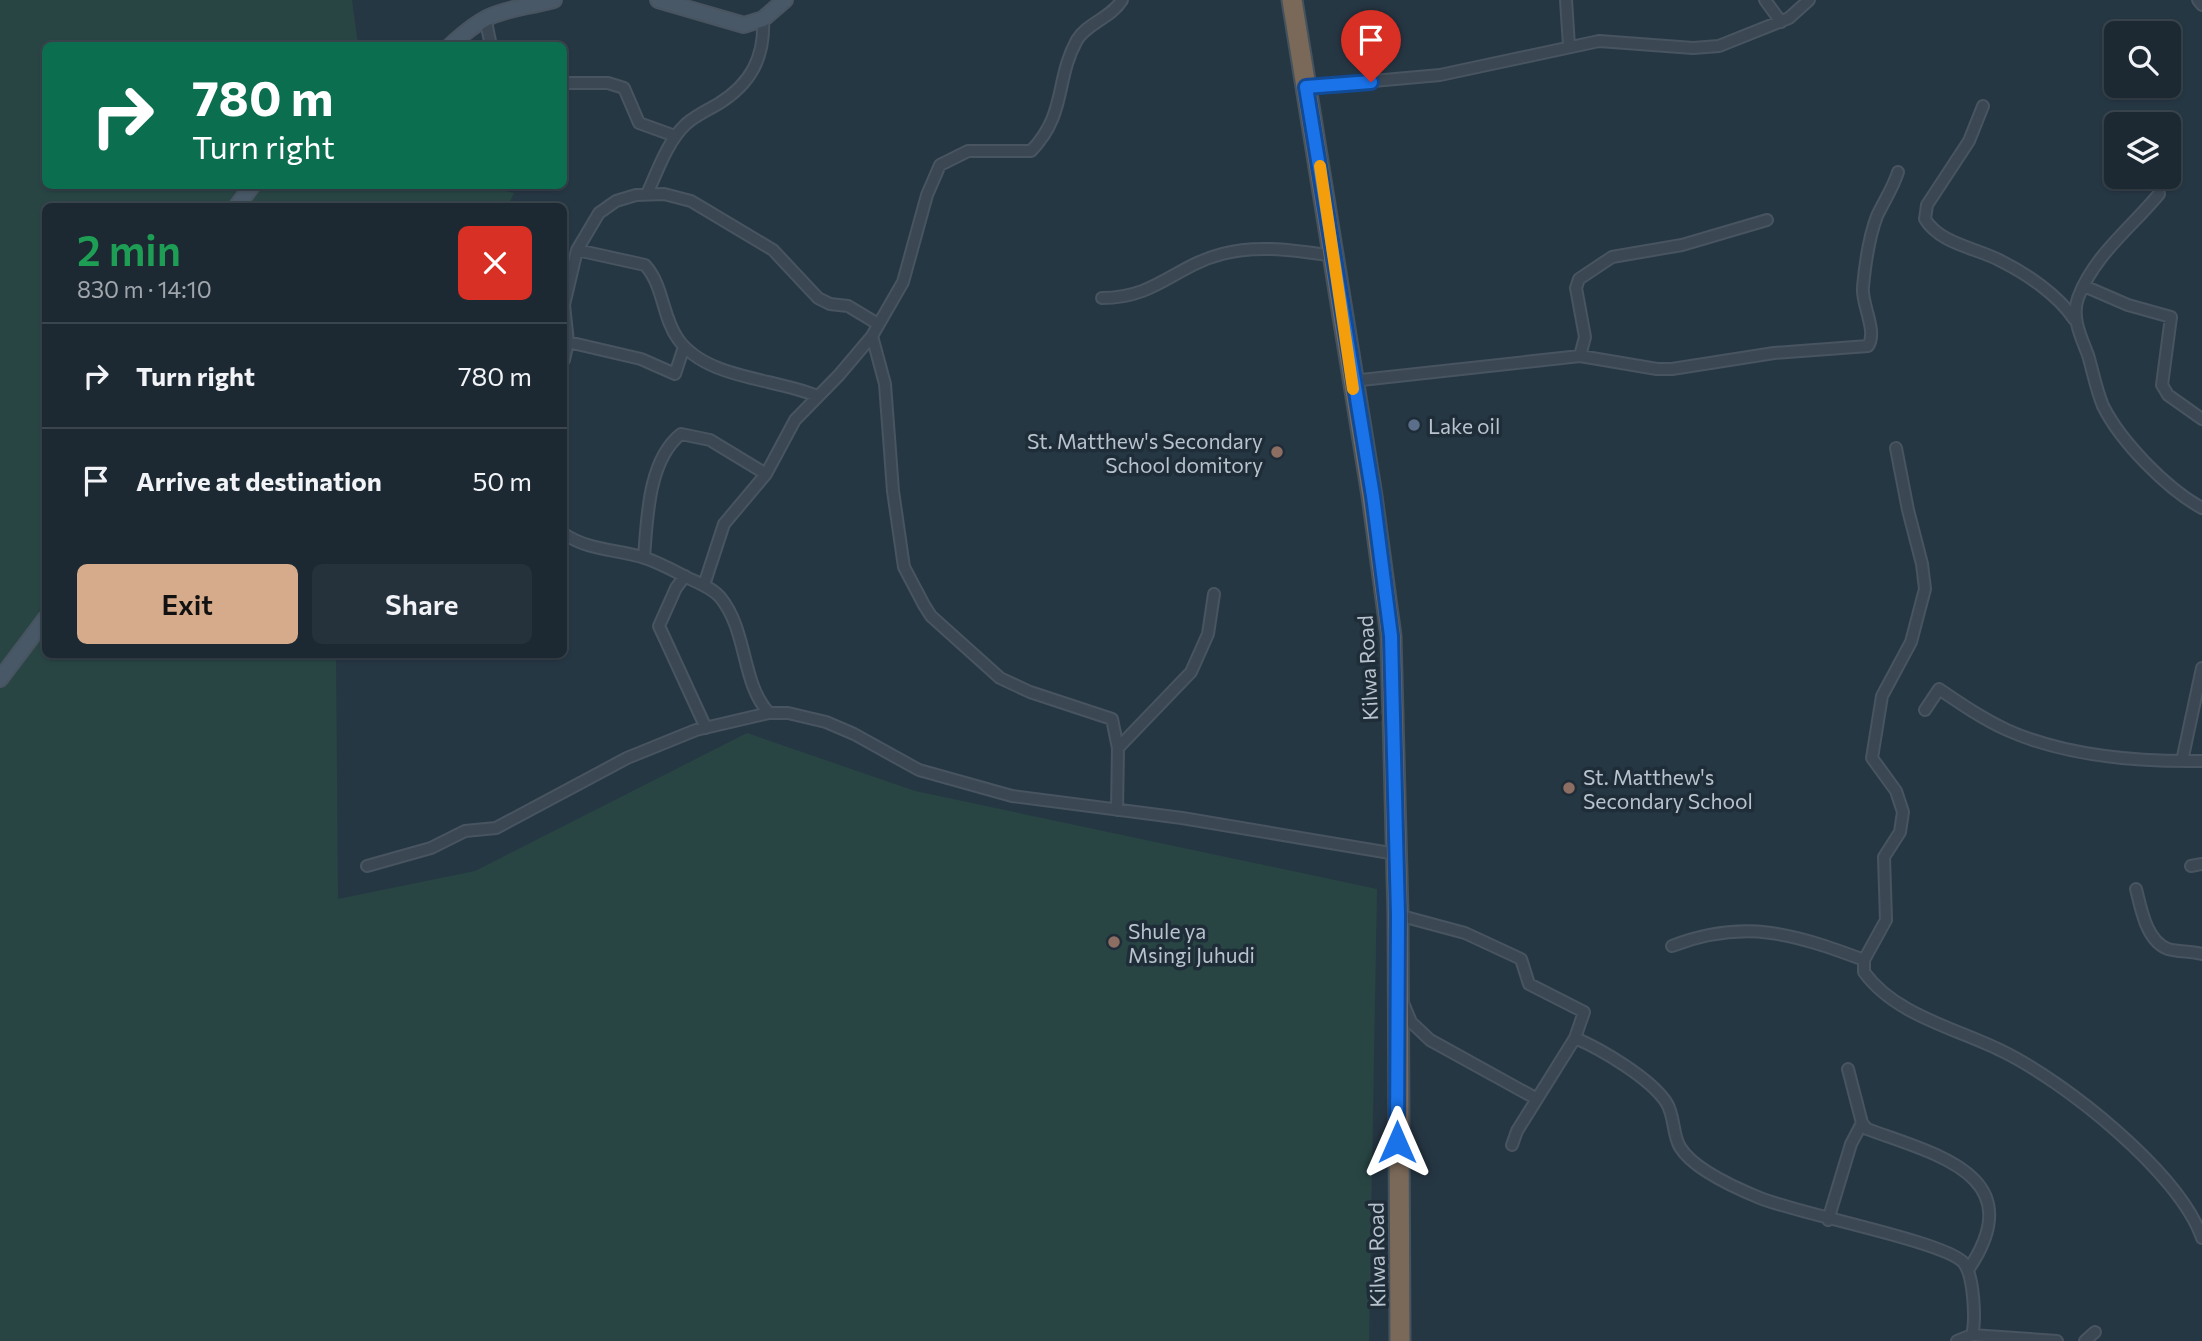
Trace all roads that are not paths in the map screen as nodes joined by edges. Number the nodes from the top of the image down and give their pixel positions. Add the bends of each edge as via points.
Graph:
1 (554, 0) edge
2 (658, 0) edge
3 (785, 0) edge
4 (1122, 0) edge
5 (1292, 0) edge
6 (1566, 0) edge
7 (1765, 0) edge
8 (1809, 0) edge
9 (2197, 0) edge
10 (512, 4) edge
11 (2202, 5) edge
12 (485, 17) junction
13 (763, 19) junction
14 (1781, 22) junction
15 (455, 42) edge
16 (490, 42) edge
17 (1569, 46) junction
18 (567, 83) edge
19 (1306, 87) junction
20 (1983, 106) dead end
21 (675, 136) junction
22 (1898, 172) dead end
23 (648, 194) junction
24 (2159, 194) dead end
25 (1767, 220) dead end
26 (577, 250) junction
27 (1335, 256) junction
28 (2084, 286) junction
29 (567, 296) edge
30 (1102, 298) dead end
31 (2076, 321) junction
32 (878, 324) junction
33 (567, 330) edge
34 (872, 336) junction
35 (568, 342) junction
36 (567, 346) edge
37 (684, 347) junction
38 (1580, 356) junction
39 (1352, 381) junction
40 (817, 396) junction
41 (2202, 419) edge
42 (1896, 448) dead end
43 (766, 474) junction
44 (2202, 508) edge
45 (567, 536) edge
46 (644, 558) junction
47 (685, 576) junction
48 (704, 585) junction
49 (1214, 594) dead end
50 (42, 623) edge
51 (2202, 668) edge
52 (0, 679) edge
53 (1925, 710) dead end
54 (769, 713) junction
55 (706, 727) junction
56 (1118, 748) junction
57 (2182, 761) junction
58 (2202, 761) edge
59 (1117, 810) junction
60 (1396, 854) junction
61 (367, 866) dead end
62 (2136, 889) dead end
63 (1398, 915) junction
64 (1672, 946) dead end
65 (2202, 954) edge
66 (1864, 960) junction
67 (1396, 988) junction
68 (1575, 1038) junction
69 (1848, 1069) dead end
70 (1537, 1099) junction
71 (1862, 1123) junction
72 (1512, 1145) dead end
73 (1828, 1220) junction
74 (2202, 1238) edge
75 (1968, 1270) junction
76 (1972, 1335) junction
77 (1401, 1341) edge
78 (1957, 1341) edge
79 (2057, 1341) edge

1 - 10 main road
2 - 13 main road via 744,25
3 - 13 main road
4 - 32 street via 1078,38 1054,121 1031,150 968,151 940,165 927,195 908,269
5 - 19 highway, Kilwa Road
6 - 17 street
7 - 14 street
8 - 14 street
9 - 11 street
10 - 12 main road
12 - 15 main road
12 - 16 street
13 - 21 street via 764,44 744,82
14 - 17 street via 1719,46 1599,41
17 - 19 street via 1440,75
18 - 21 street via 620,86 639,123
19 - 27 highway, Kilwa Road
20 - 31 street via 1969,141 1927,205 1925,219 1942,235 2005,262 2060,301
21 - 23 street
22 - 38 street via 1877,216 1865,273 1862,291 1869,345 1663,369
23 - 26 street via 608,206 590,224
23 - 32 street via 677,196 716,215 773,250 818,298 848,306
24 - 28 street via 2111,244
25 - 38 street via 1682,246 1612,257 1590,270 1576,288 1585,337
26 - 29 street
26 - 37 street via 645,265 657,281 671,327
27 - 30 street via 1242,250 1202,261 1133,296
27 - 39 highway, Kilwa Road
28 - 31 street
28 - 41 street via 2172,317 2162,385 2168,395
31 - 44 street via 2098,392 2114,424 2166,483
32 - 34 street
33 - 35 street
34 - 40 street
34 - 56 street via 885,384 904,567 916,591 931,616 1000,678 1112,719
35 - 36 street
35 - 37 street via 641,359 675,374
37 - 40 street via 738,375 787,384
38 - 39 street
39 - 60 highway, Kilwa Road via 1391,636
40 - 43 street via 795,420
42 - 66 street via 1925,589 1911,642 1882,696 1872,758 1896,791 1903,812 1900,832 1884,857 1886,920
43 - 46 street via 703,437 681,434 669,445 661,463
43 - 48 street via 724,524
45 - 46 street via 592,548
46 - 47 street
47 - 48 street
47 - 55 street via 659,623
48 - 54 street via 724,602 744,645 754,692
49 - 56 street via 1208,634 1191,672
50 - 52 main road
51 - 57 street
53 - 57 street via 1939,689 1982,718 2032,740 2105,754
54 - 55 street
54 - 59 street via 798,713 826,722 909,766 962,783 1012,796
55 - 61 street via 627,758 496,828 465,831 431,848
56 - 59 street
57 - 58 street
59 - 60 street
60 - 63 highway, Kilwa Road
62 - 65 street via 2146,926 2160,944
63 - 67 highway, Kilwa Road
63 - 68 street via 1465,933 1521,959 1529,984 1583,1010
64 - 66 street via 1714,932 1769,931
66 - 74 street via 1866,975 1918,1015 2002,1051 2059,1083 2175,1191
67 - 70 street via 1411,1022 1422,1034
67 - 77 highway, Kilwa Road
68 - 70 street
68 - 73 street via 1616,1059 1665,1100 1679,1145 1703,1167 1743,1191
69 - 71 street
70 - 72 street
71 - 73 street
71 - 75 street via 1867,1129 1952,1161 1981,1186 1989,1228
73 - 75 street via 1947,1254
75 - 76 street
76 - 78 street
76 - 79 street

